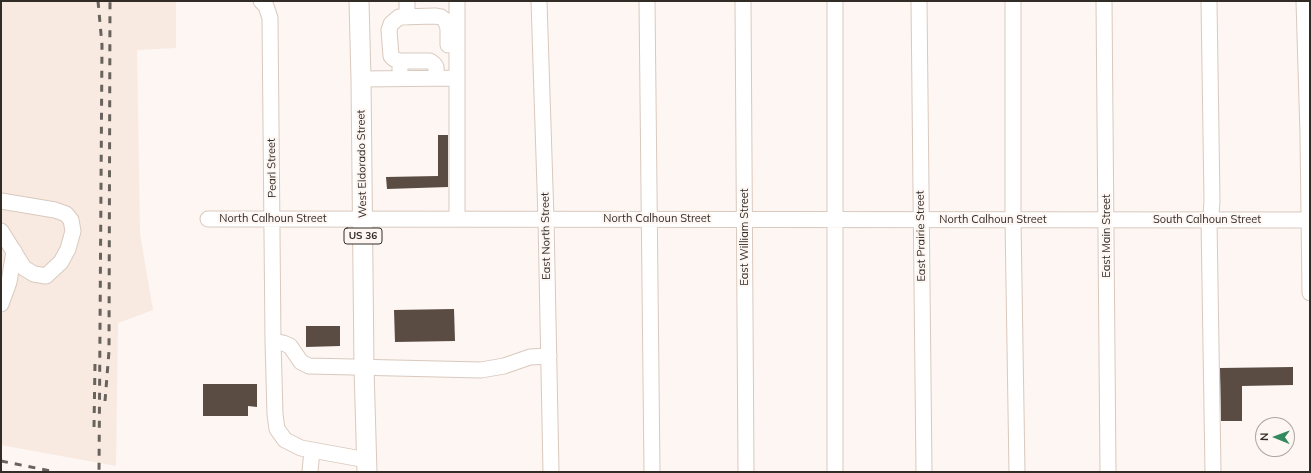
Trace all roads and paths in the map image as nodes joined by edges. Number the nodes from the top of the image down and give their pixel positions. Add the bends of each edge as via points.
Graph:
1 (359, 1) edge
2 (407, 1) edge
3 (457, 1) edge
4 (539, 1) edge
5 (647, 1) edge
6 (743, 1) edge
7 (835, 1) edge
8 (919, 1) edge
9 (1013, 1) edge
10 (1104, 1) edge
11 (1208, 1) edge
12 (1304, 1) edge
13 (262, 2) edge
14 (407, 17) junction
15 (400, 61) junction
16 (400, 78) junction
17 (447, 78) junction
18 (362, 79) junction
19 (1309, 134) edge
20 (1, 201) edge
21 (208, 219) dead end
22 (272, 219) junction
23 (363, 219) junction
24 (457, 219) junction
25 (546, 219) junction
26 (744, 219) junction
27 (835, 219) junction
28 (650, 220) junction
29 (921, 220) junction
30 (1013, 220) junction
31 (1106, 220) junction
32 (1209, 220) junction
33 (1308, 220) junction
34 (1, 231) edge
35 (14, 251) junction
36 (1310, 293) edge
37 (1, 304) edge
38 (273, 341) junction
39 (549, 356) junction
40 (364, 368) junction
41 (312, 450) junction
42 (367, 466) edge
43 (310, 472) edge
44 (551, 472) edge
45 (652, 472) edge
46 (746, 472) edge
47 (836, 472) edge
48 (924, 472) edge
49 (1017, 472) edge
50 (1108, 472) edge
51 (1213, 472) edge

1 - 18 main road, West Eldorado Street / US 36
2 - 14 street
3 - 17 street
4 - 25 street, East North Street
5 - 28 street
6 - 26 street, East William Street
7 - 27 street
8 - 29 street, East Prairie Street
9 - 30 street
10 - 31 street, East Main Street
11 - 32 street via 1212,201
12 - 19 street
13 - 22 street, Pearl Street via 270,18
14 - 15 street via 399,17 393,21 390,30 390,56
14 - 17 street via 435,16 445,20 448,28
15 - 16 street
15 - 17 street via 430,62
16 - 17 street
16 - 18 street
17 - 24 street
18 - 23 main road, West Eldorado Street / US 36
19 - 33 street
20 - 35 street via 55,210 66,214 71,220 73,232 68,249 61,262 46,276 34,274 24,268
21 - 22 street, North Calhoun Street
22 - 23 street, North Calhoun Street
22 - 38 street, Pearl Street
23 - 24 street, North Calhoun Street
23 - 40 main road, West Eldorado Street / US 36
24 - 25 street, North Calhoun Street
25 - 28 street, North Calhoun Street
25 - 39 street, East North Street
26 - 27 street, North Calhoun Street
26 - 28 street, North Calhoun Street
26 - 46 street, East William Street
27 - 29 street, North Calhoun Street
27 - 47 street
28 - 45 street
29 - 30 street, North Calhoun Street
29 - 48 street, East Prairie Street
30 - 31 street, North Calhoun Street
30 - 49 street
31 - 32 street, South Calhoun Street
31 - 50 street, East Main Street
32 - 33 street, South Calhoun Street
32 - 51 street
33 - 36 street
34 - 35 street
35 - 37 street via 9,282
38 - 40 street via 290,346 301,362 309,366
38 - 41 street, Pearl Street via 274,414 277,429 285,440
39 - 40 street via 530,357 504,366 481,370
39 - 44 street, East North Street
40 - 42 main road, West Eldorado Street / US 36
41 - 42 street, Pearl Street
41 - 43 street

